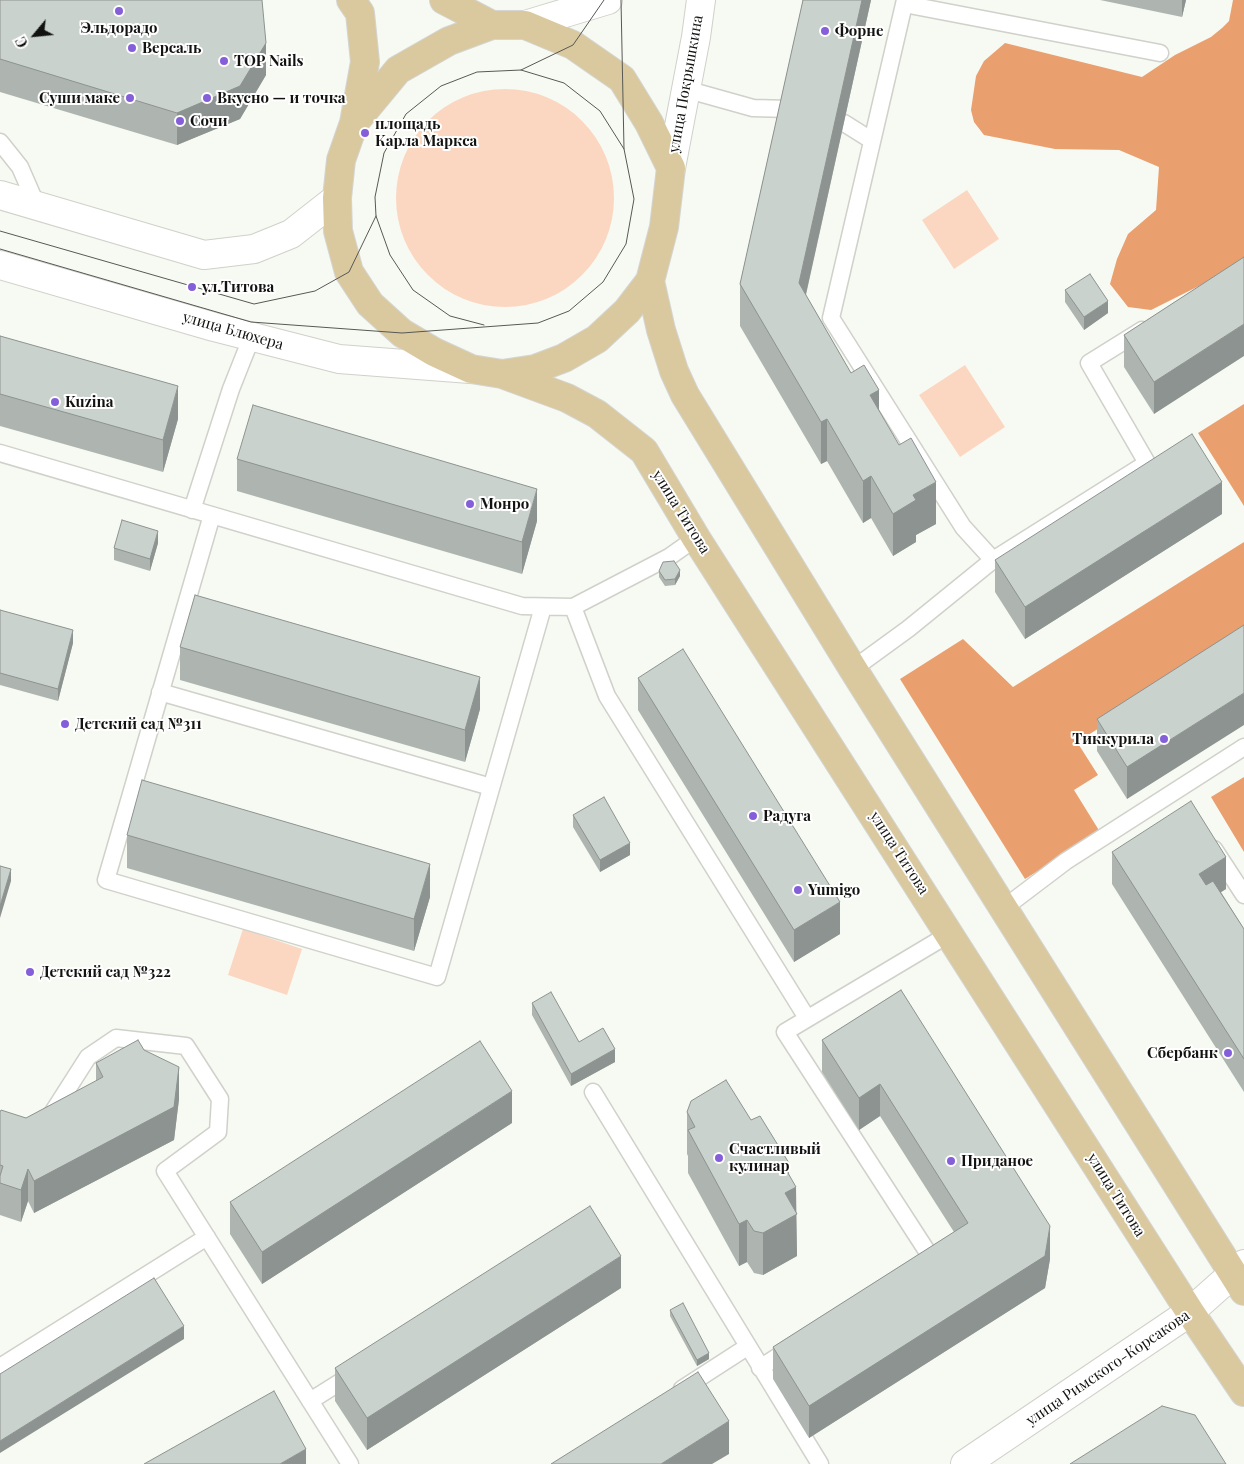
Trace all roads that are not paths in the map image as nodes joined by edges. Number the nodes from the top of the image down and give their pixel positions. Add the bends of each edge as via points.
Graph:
1 (351, 0) edge
2 (444, 0) edge
3 (608, 0) edge
4 (701, 0) edge
5 (904, 2) edge
6 (492, 25) junction
7 (525, 25) junction
8 (1160, 53) dead end
9 (685, 89) junction
10 (789, 109) edge
11 (354, 123) junction
12 (844, 123) edge
13 (871, 140) junction
14 (0, 142) edge
15 (671, 168) junction
16 (0, 195) edge
17 (337, 198) junction
18 (37, 206) junction
19 (0, 266) edge
20 (650, 280) junction
21 (1154, 323) edge
22 (252, 336) junction
23 (471, 369) junction
24 (502, 374) junction
25 (0, 453) edge
26 (192, 510) junction
27 (212, 515) junction
28 (696, 538) junction
29 (993, 560) junction
30 (543, 607) junction
31 (574, 607) junction
32 (853, 669) junction
33 (160, 692) junction
34 (1244, 747) edge
35 (491, 787) junction
36 (1175, 791) junction
37 (1186, 807) edge
38 (1207, 839) edge
39 (1244, 895) edge
40 (1004, 908) junction
41 (950, 933) junction
42 (807, 1018) junction
43 (593, 1092) dead end
44 (42, 1128) edge
45 (207, 1237) junction
46 (907, 1274) edge
47 (1240, 1276) edge
48 (1190, 1312) junction
49 (801, 1342) edge
50 (747, 1347) junction
51 (369, 1364) edge
52 (0, 1367) edge
53 (760, 1368) junction
54 (1244, 1392) edge
55 (672, 1395) edge
56 (310, 1401) junction
57 (350, 1464) edge
58 (820, 1464) edge
59 (965, 1464) edge

1 - 11 main road via 360,13 365,62
2 - 6 main road
3 - 7 street
4 - 9 street, улица Покрышкина
5 - 8 lane
5 - 13 lane
6 - 7 main road
6 - 11 main road via 449,41 398,70
7 - 15 main road via 572,45 622,79
9 - 10 lane via 753,108
9 - 15 street, улица Покрышкина
11 - 17 main road via 340,160
12 - 13 lane
13 - 29 lane via 831,318 963,527
14 - 18 lane via 20,168
15 - 20 main road via 664,227
16 - 18 street
17 - 18 street via 290,234 254,249 204,255
17 - 23 main road via 338,231 350,272 370,304 402,332 434,352
19 - 22 street, улица Блюхера
20 - 24 main road via 627,310 597,340 535,369
20 - 32 main road via 661,330 685,395
21 - 29 lane via 1089,363 1147,463
22 - 23 street, улица Блюхера via 338,360
22 - 26 lane via 231,389
23 - 24 main road
24 - 28 main road, улица Титова via 567,398 597,414 644,451
25 - 26 lane
26 - 27 lane
27 - 30 lane via 522,606
27 - 33 lane
28 - 31 lane via 669,557
28 - 41 main road, улица Титова
29 - 32 lane
30 - 31 lane
30 - 35 lane
31 - 42 lane via 608,696
32 - 40 main road
33 - 35 lane
33 - 35 lane via 106,880 437,977
34 - 36 lane
36 - 37 lane
36 - 40 lane via 1066,860
38 - 39 lane
40 - 47 main road
41 - 42 lane
41 - 48 main road, улица Титова
42 - 46 lane via 786,1032 932,1259
43 - 50 lane
44 - 45 lane via 88,1057 116,1038 186,1046 220,1099 218,1132 165,1171
45 - 52 lane
45 - 56 lane
47 - 48 street, улица Римского-Корсакова
48 - 54 main road, улица Титова
48 - 59 street, улица Римского-Корсакова
49 - 53 lane
50 - 53 lane
50 - 55 lane
51 - 56 lane
53 - 58 lane
56 - 57 lane

